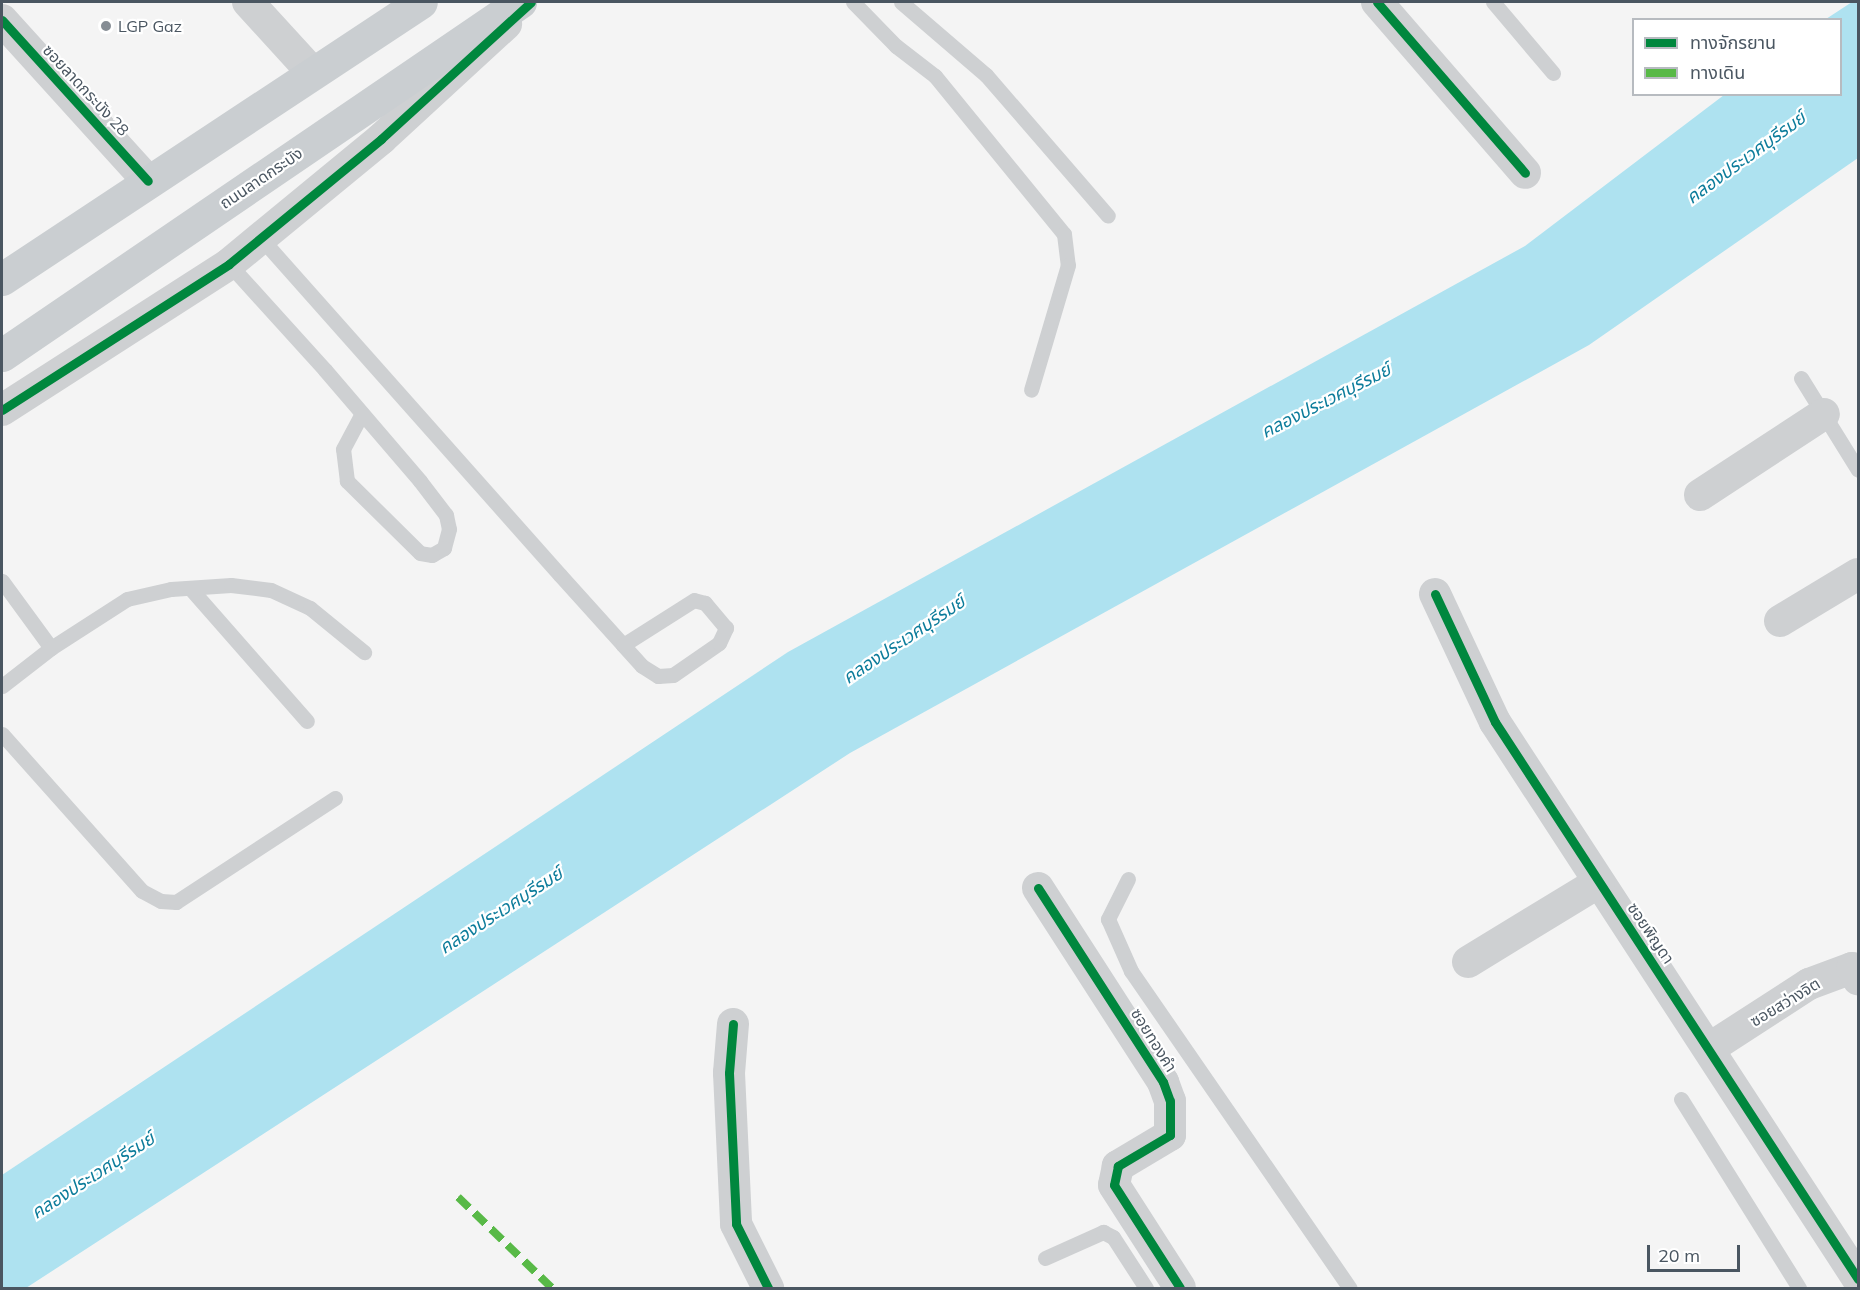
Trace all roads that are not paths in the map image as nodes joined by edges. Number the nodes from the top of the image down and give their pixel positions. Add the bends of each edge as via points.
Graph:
1 (248, 2) edge
2 (421, 2) edge
3 (520, 2) edge
4 (531, 2) edge
5 (854, 2) edge
6 (901, 2) edge
7 (1377, 2) edge
8 (1493, 2) edge
9 (2, 20) edge
10 (312, 72) junction
11 (1553, 73) dead end
12 (1525, 172) dead end
13 (148, 181) junction
14 (1108, 216) dead end
15 (259, 236) junction
16 (228, 264) junction
17 (2, 279) edge
18 (2, 355) edge
19 (1801, 378) dead end
20 (1031, 390) dead end
21 (2, 410) edge
22 (362, 414) junction
23 (1824, 414) junction
24 (1858, 470) edge
25 (1700, 495) dead end
26 (1858, 574) edge
27 (2, 581) edge
28 (190, 588) junction
29 (1435, 594) dead end
30 (1780, 621) dead end
31 (623, 645) junction
32 (51, 648) junction
33 (364, 652) dead end
34 (2, 686) edge
35 (307, 721) dead end
36 (2, 734) edge
37 (336, 798) dead end
38 (1128, 879) dead end
39 (1599, 882) junction
40 (1038, 888) dead end
41 (1468, 962) dead end
42 (1858, 979) edge
43 (733, 1024) dead end
44 (1710, 1048) junction
45 (1681, 1099) dead end
46 (1045, 1258) dead end
47 (1858, 1279) edge
48 (768, 1288) edge
49 (1146, 1288) edge
50 (1180, 1288) edge
51 (1350, 1288) edge
52 (1799, 1288) edge

1 - 10 street
2 - 10 main road
3 - 18 main road, ถนนลาดกระบัง
4 - 15 street via 381,139
5 - 20 lane via 896,46 935,76 1064,234 1066,276
6 - 14 lane via 986,75
7 - 12 street
8 - 11 lane
9 - 13 street, ซอยลาดกระบัง 28
10 - 13 main road
13 - 17 main road
15 - 16 street
15 - 31 lane
16 - 21 street
16 - 22 lane
19 - 23 lane
22 - 22 lane via 343,449 347,481 420,553 432,555 444,548 449,529 446,515
23 - 24 lane
23 - 25 street
26 - 30 street
27 - 32 lane
28 - 32 lane via 127,599
28 - 33 lane via 271,590 310,608
28 - 35 lane
29 - 39 street, ซอยพิญดา via 1495,722
31 - 31 lane via 694,600 705,603 726,628 719,644 673,675 658,676
32 - 34 lane
36 - 37 lane via 142,891 161,902 176,902
38 - 51 lane via 1108,919 1113,938 1186,1054
39 - 41 street
39 - 44 street, ซอยพิญดา
40 - 50 street, ซอยทองคำ via 1163,1082 1170,1101 1170,1136 1118,1166 1114,1185
42 - 44 street, ซอยสว่างจิต via 1852,968 1809,984
43 - 48 street via 729,1073 736,1224
44 - 47 street, ซอยพิญดา
45 - 52 lane
46 - 49 lane via 1103,1232 1113,1238

